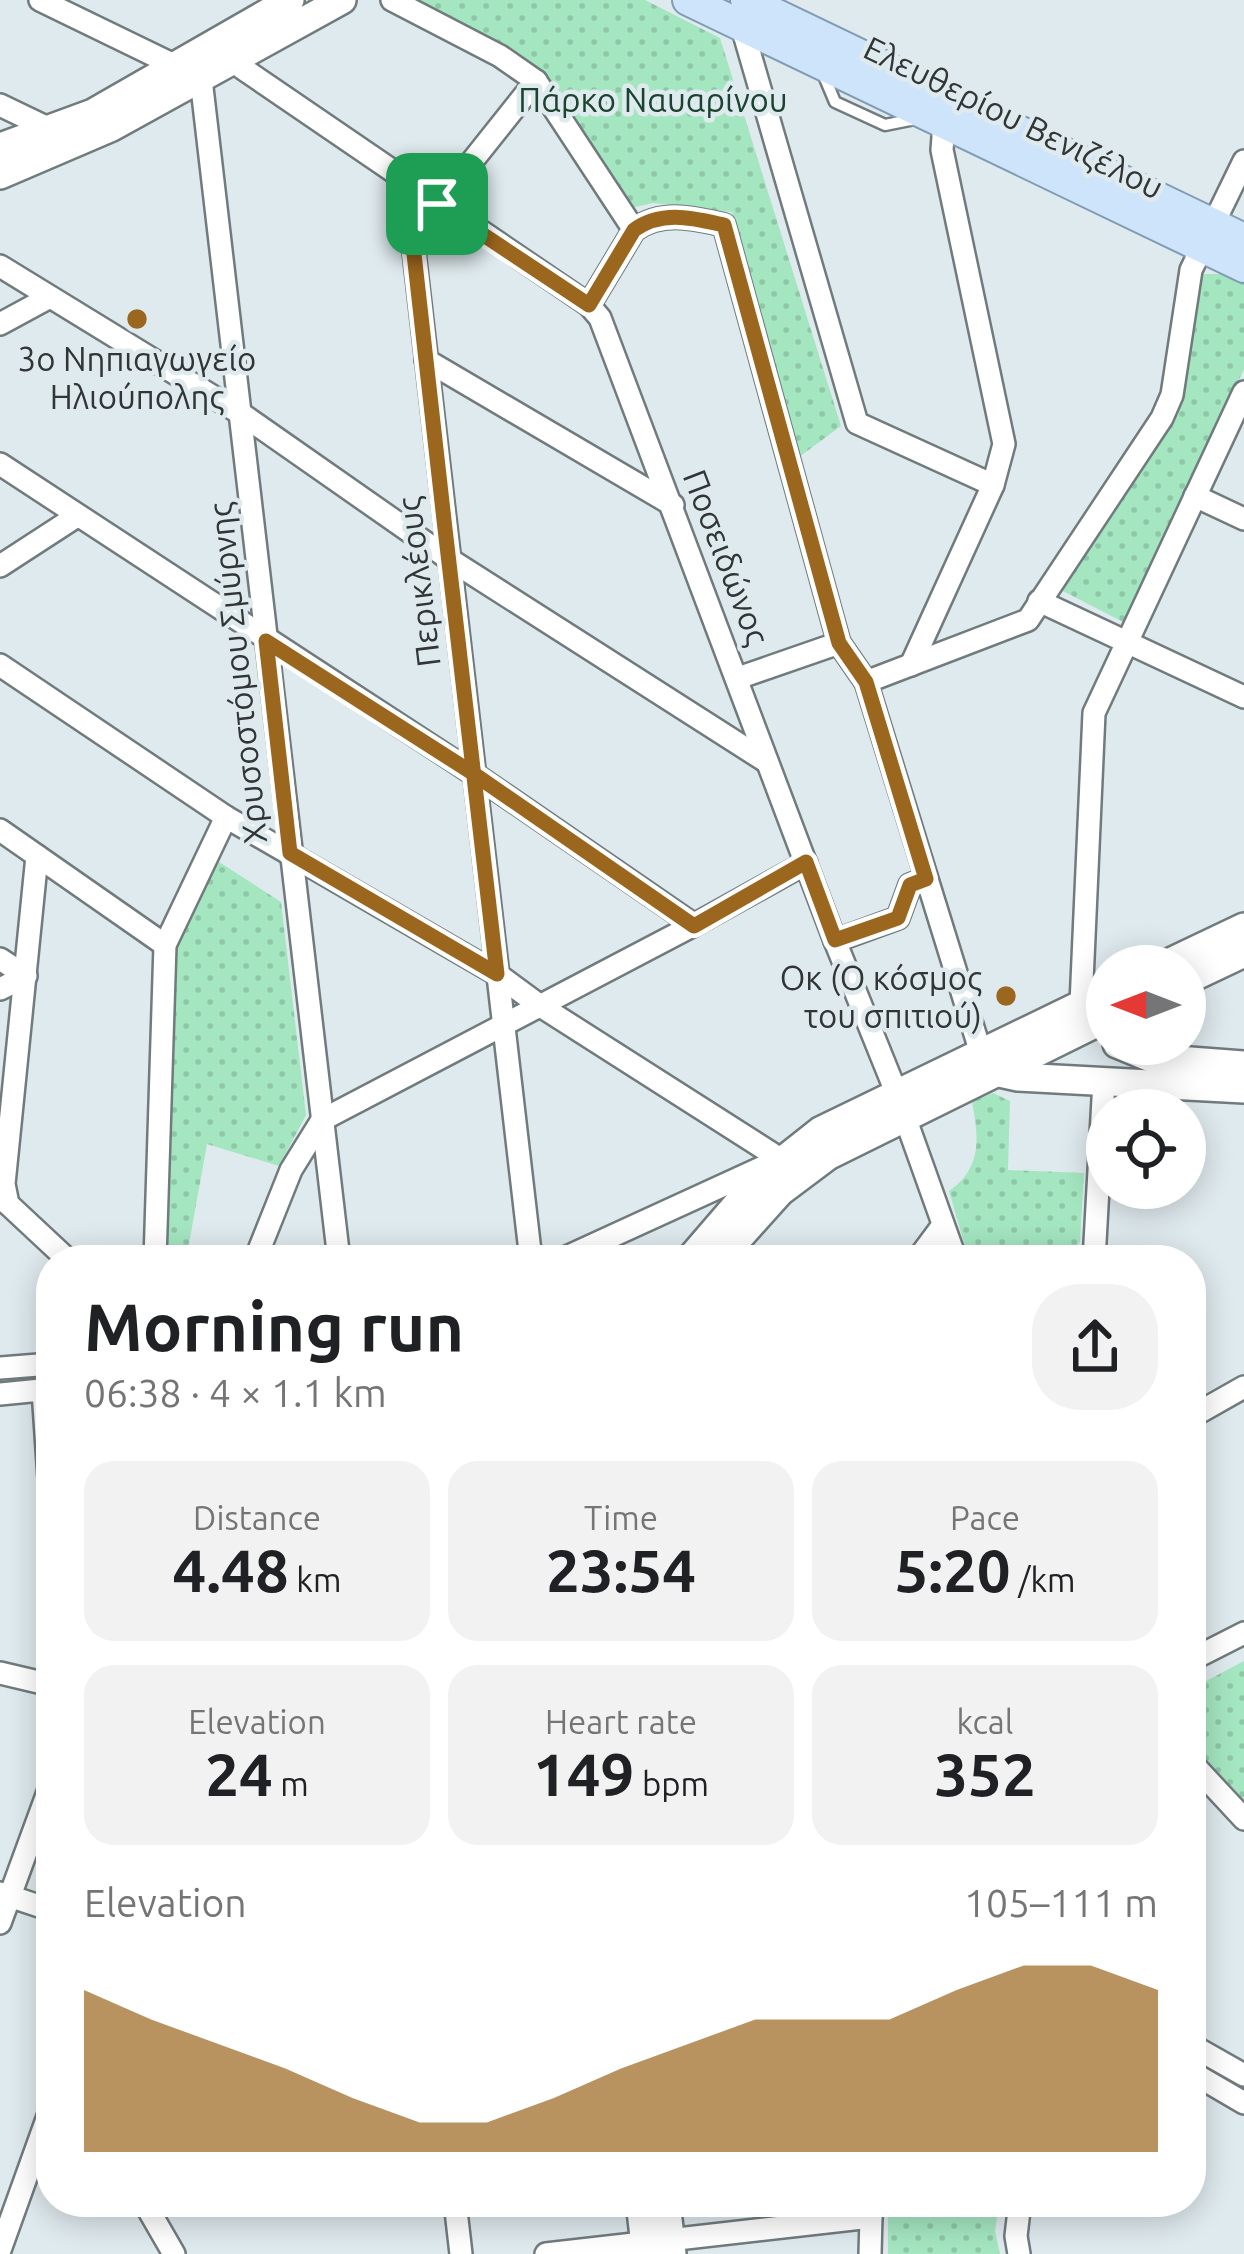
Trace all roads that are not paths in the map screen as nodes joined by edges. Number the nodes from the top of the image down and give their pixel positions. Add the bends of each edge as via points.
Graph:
1 (40, 0) edge
2 (342, 0) edge
3 (392, 0) edge
4 (688, 0) edge
5 (299, 6) edge
6 (744, 8) edge
7 (231, 49) junction
8 (190, 73) junction
9 (536, 81) junction
10 (0, 105) edge
11 (940, 112) junction
12 (52, 130) junction
13 (0, 147) edge
14 (1244, 161) edge
15 (0, 175) edge
16 (406, 183) junction
17 (437, 204) junction
18 (634, 230) junction
19 (1208, 236) junction
20 (1244, 239) edge
21 (0, 266) edge
22 (1244, 267) edge
23 (48, 298) junction
24 (589, 305) junction
25 (0, 324) edge
26 (425, 360) junction
27 (1244, 392) edge
28 (243, 416) junction
29 (0, 464) edge
30 (993, 485) junction
31 (1195, 496) junction
32 (673, 505) junction
33 (77, 516) junction
34 (1244, 520) edge
35 (449, 559) junction
36 (0, 566) edge
37 (1039, 602) junction
38 (266, 641) junction
39 (1126, 642) junction
40 (839, 643) junction
41 (0, 665) edge
42 (911, 665) junction
43 (738, 678) junction
44 (866, 682) junction
45 (1244, 697) edge
46 (767, 762) junction
47 (474, 774) junction
48 (226, 818) junction
49 (0, 830) edge
50 (290, 853) junction
51 (37, 856) junction
52 (806, 862) junction
53 (926, 879) junction
54 (694, 926) junction
55 (1244, 927) edge
56 (835, 940) junction
57 (166, 945) junction
58 (1095, 945) edge
59 (1206, 945) edge
60 (1244, 952) edge
61 (0, 958) edge
62 (1206, 971) edge
63 (497, 974) junction
64 (26, 976) junction
65 (0, 989) edge
66 (539, 1005) junction
67 (1086, 1022) edge
68 (503, 1027) junction
69 (1206, 1058) edge
70 (987, 1061) junction
71 (1091, 1065) edge
72 (1244, 1065) edge
73 (1104, 1081) junction
74 (1244, 1089) edge
75 (899, 1104) junction
76 (322, 1120) junction
77 (791, 1168) junction
78 (4, 1206) edge
79 (944, 1225) junction
80 (50, 1245) edge
81 (156, 1245) edge
82 (261, 1245) edge
83 (337, 1245) edge
84 (529, 1245) edge
85 (592, 1245) edge
86 (700, 1245) edge
87 (732, 1245) edge
88 (929, 1245) edge
89 (951, 1245) edge
90 (1095, 1245) edge
91 (36, 1365) edge
92 (0, 1368) edge
93 (1244, 1387) edge
94 (36, 1390) edge
95 (0, 1394) edge
96 (1206, 1409) edge
97 (1244, 1633) edge
98 (1206, 1652) edge
99 (0, 1673) edge
100 (36, 1681) edge
101 (1206, 1778) edge
102 (1244, 1819) edge
103 (36, 1820) edge
104 (5, 1895) edge
105 (36, 1905) edge
106 (0, 1922) edge
107 (1206, 2053) edge
108 (1244, 2075) edge
109 (1206, 2081) edge
110 (1244, 2103) edge
111 (36, 2150) edge
112 (153, 2217) edge
113 (457, 2217) edge
114 (646, 2217) edge
115 (664, 2217) edge
116 (828, 2217) edge
117 (868, 2217) edge
118 (1018, 2217) edge
119 (659, 2247) edge
120 (0, 2250) edge
121 (174, 2254) edge
122 (461, 2254) edge
123 (546, 2254) edge
124 (870, 2254) edge
125 (1019, 2254) edge

1 - 8 street
2 - 5 street
3 - 9 street
4 - 6 main road, Ελευθερίου Βενιζέλου
5 - 7 street
6 - 11 main road, Ελευθερίου Βενιζέλου
6 - 11 main road, Ελευθερίου Βενιζέλου via 818,63
6 - 30 street via 857,423
7 - 8 street
7 - 16 street, Ποσειδώνος via 242,68
8 - 12 street
8 - 15 street via 85,141
8 - 28 street, Χρυσοστόμου Σμύρνης
9 - 17 street
9 - 18 street
10 - 12 street
11 - 19 main road, Ελευθερίου Βενιζέλου
11 - 30 street via 1004,445
12 - 13 street
14 - 19 street
16 - 17 street, Ποσειδώνος
16 - 26 street, Περικλέους
17 - 24 street, Ποσειδώνος
18 - 24 street
18 - 40 street via 658,217 724,225
19 - 20 main road, Ελευθερίου Βενιζέλου
19 - 22 main road, Ελευθερίου Βενιζέλου
19 - 37 street via 1191,270 1167,406
21 - 23 street
23 - 25 street
23 - 28 street
24 - 32 street, Ποσειδώνος via 614,349
26 - 32 street
26 - 35 street, Περικλέους
27 - 31 street
28 - 35 street
28 - 38 street, Χρυσοστόμου Σμύρνης
29 - 33 street
30 - 42 street
31 - 34 street
31 - 39 street
32 - 43 street, Ποσειδώνος
33 - 36 street
33 - 38 street
35 - 46 street
35 - 47 street, Περικλέους
37 - 39 street
37 - 42 street via 1028,620
38 - 47 street
38 - 50 street, Χρυσοστόμου Σμύρνης
39 - 45 street
39 - 58 street via 1093,722
40 - 43 street
40 - 44 street
41 - 48 street
42 - 44 street
43 - 46 street, Ποσειδώνος
44 - 53 street
46 - 52 street, Ποσειδώνος
47 - 54 street
47 - 63 street, Περικλέους
48 - 50 street
48 - 57 street
49 - 51 street
50 - 63 street
50 - 76 street, Χρυσοστόμου Σμύρνης
51 - 57 street
51 - 64 street
52 - 54 street
52 - 56 street, Ποσειδώνος
53 - 56 street via 910,885 898,918
53 - 70 street
54 - 66 street
55 - 59 street
56 - 75 street, Ποσειδώνος
57 - 81 street
60 - 62 street
61 - 64 street
63 - 66 street
63 - 68 street, Περικλέους
64 - 65 street
64 - 78 street
66 - 68 street
66 - 77 street
67 - 70 street
68 - 76 street
68 - 84 street, Περικλέους
69 - 72 street
70 - 73 street via 1018,1077
70 - 75 street
71 - 73 street
73 - 74 street
73 - 90 street
75 - 77 street via 820,1131
75 - 79 street, Ποσειδώνος
76 - 82 street
76 - 83 street, Χρυσοστόμου Σμύρνης
77 - 85 street via 752,1170
77 - 86 street via 728,1211
77 - 87 street
78 - 80 street
79 - 88 street
79 - 89 street, Ποσειδώνος
91 - 92 street
93 - 96 street
94 - 95 street
97 - 98 street
99 - 100 street
101 - 102 street
103 - 104 street
104 - 105 street
104 - 106 street
107 - 108 street
109 - 110 street
111 - 120 street
112 - 121 street
113 - 122 street
114 - 119 street
115 - 119 street
116 - 119 street
117 - 124 street
118 - 125 street
119 - 123 street

